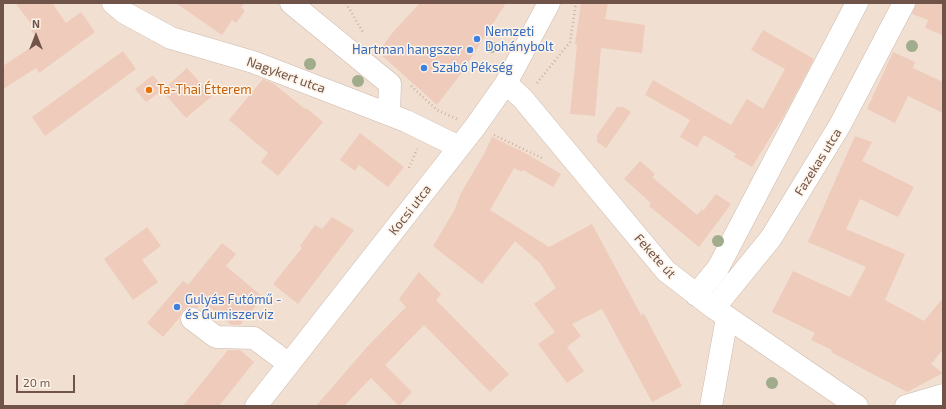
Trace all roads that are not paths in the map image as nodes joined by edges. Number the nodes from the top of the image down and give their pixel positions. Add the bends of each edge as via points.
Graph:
1 (114, 3) edge
2 (291, 3) edge
3 (549, 3) edge
4 (857, 3) edge
5 (904, 3) edge
6 (506, 83) junction
7 (389, 114) junction
8 (459, 147) junction
9 (696, 295) junction
10 (720, 313) junction
11 (192, 319) dead end
12 (289, 364) junction
13 (943, 395) edge
14 (256, 406) edge
15 (711, 406) edge
16 (857, 406) edge
17 (906, 406) edge

1 - 7 street, Nagykert utca via 125,13 171,38 253,62
2 - 7 street via 390,84
3 - 6 street, Kocsi utca
4 - 9 street via 718,268
5 - 10 street, Fazekas utca via 840,125 775,231
6 - 8 street, Kocsi utca
6 - 9 street, Fekete út via 524,100 666,271
7 - 8 street, Nagykert utca
8 - 12 street, Kocsi utca
9 - 10 street, Fekete út
10 - 15 street
10 - 16 street, Fekete út
11 - 12 street via 216,337 254,338
12 - 14 street, Kocsi utca
13 - 17 street

